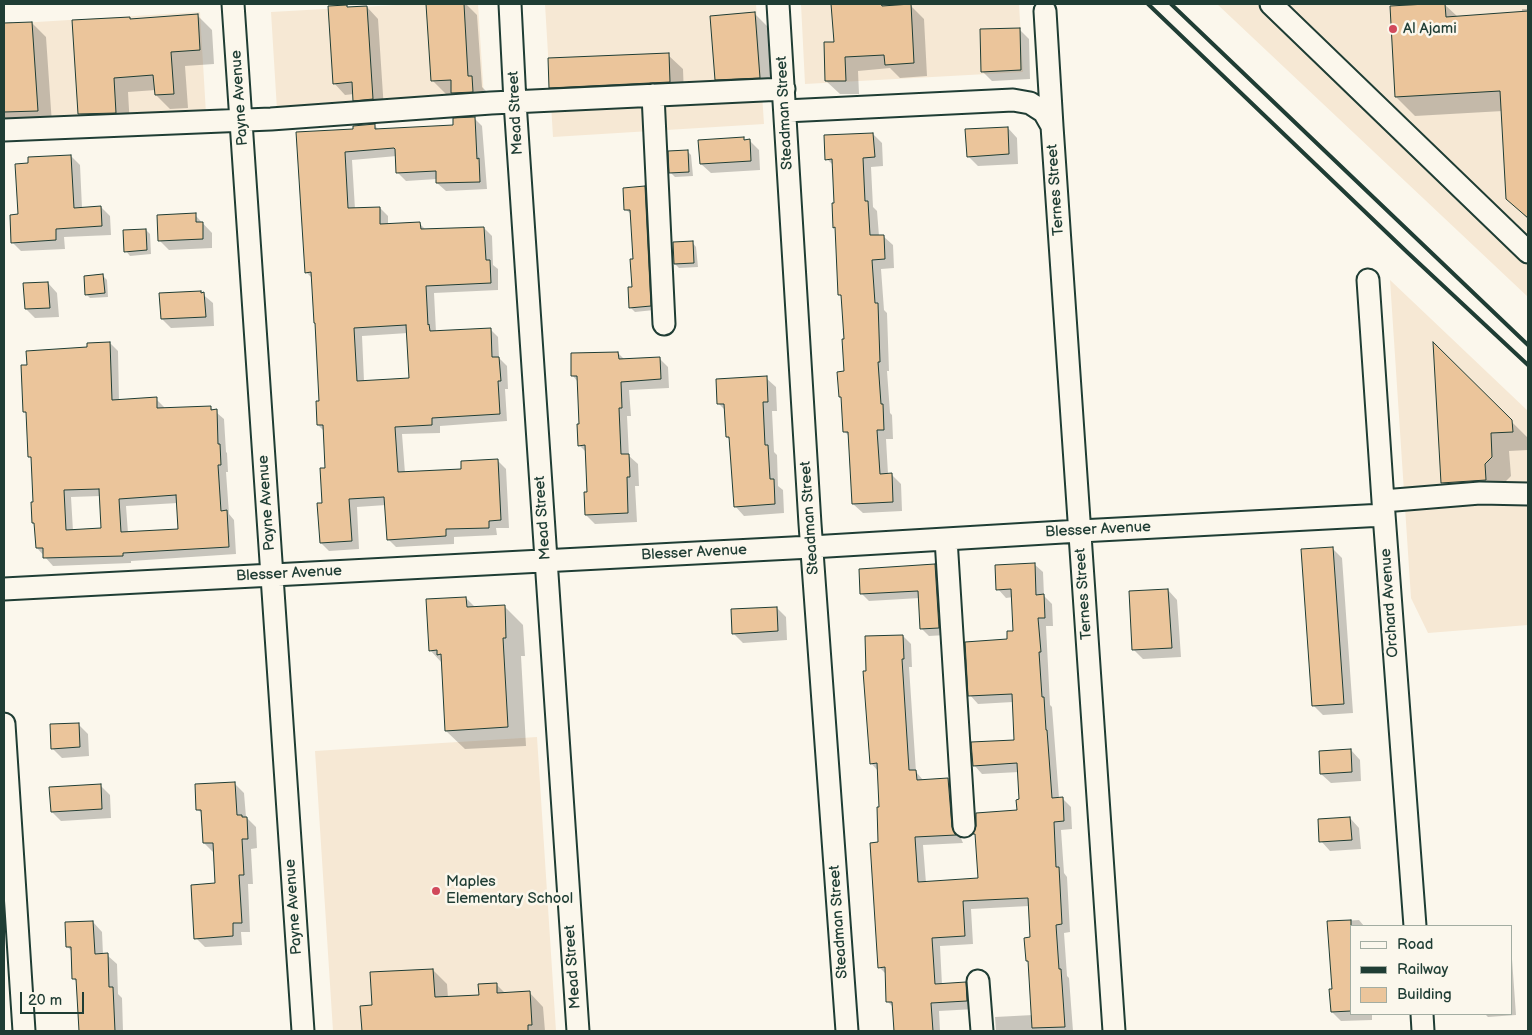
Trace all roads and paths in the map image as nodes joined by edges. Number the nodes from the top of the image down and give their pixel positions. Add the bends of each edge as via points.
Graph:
1 (233, 4) edge
2 (510, 4) edge
3 (778, 4) edge
4 (1271, 4) edge
5 (1045, 11) dead end
6 (784, 89) junction
7 (653, 96) junction
8 (515, 102) junction
9 (785, 111) junction
10 (242, 120) junction
11 (1052, 126) junction
12 (4, 130) edge
13 (1528, 252) edge
14 (1368, 280) dead end
15 (664, 324) dead end
16 (1528, 494) edge
17 (1383, 508) junction
18 (1080, 531) junction
19 (946, 539) junction
20 (811, 547) junction
21 (546, 561) junction
22 (272, 575) junction
23 (4, 589) edge
24 (4, 724) edge
25 (964, 826) dead end
26 (1415, 925) edge
27 (978, 980) dead end
28 (1422, 1015) edge
29 (24, 1031) edge
30 (302, 1031) edge
31 (578, 1031) edge
32 (846, 1031) edge
33 (982, 1031) edge
34 (1114, 1031) edge
35 (1423, 1031) edge

1 - 10 street, Payne Avenue
2 - 8 street, Mead Street
3 - 6 street, Steadman Street
4 - 13 street
5 - 11 street, Ternes Street
6 - 7 street
6 - 9 street, Steadman Street
7 - 8 street
7 - 15 street
8 - 10 street
8 - 21 street, Mead Street
9 - 11 street, Ternes Street via 1013,100 1030,103 1044,112
9 - 20 street, Steadman Street
10 - 12 street
10 - 22 street, Payne Avenue
11 - 18 street, Ternes Street
14 - 17 street, Orchard Avenue
16 - 17 street, Blesser Avenue via 1480,493
17 - 18 street, Blesser Avenue
17 - 26 street, Orchard Avenue
18 - 19 street, Blesser Avenue
18 - 34 street, Ternes Street
19 - 20 street, Blesser Avenue
19 - 25 street
20 - 21 street, Blesser Avenue
20 - 32 street, Steadman Street
21 - 22 street, Blesser Avenue
21 - 31 street, Mead Street
22 - 23 street, Blesser Avenue
22 - 30 street, Payne Avenue
24 - 29 street
27 - 33 street
28 - 35 street

